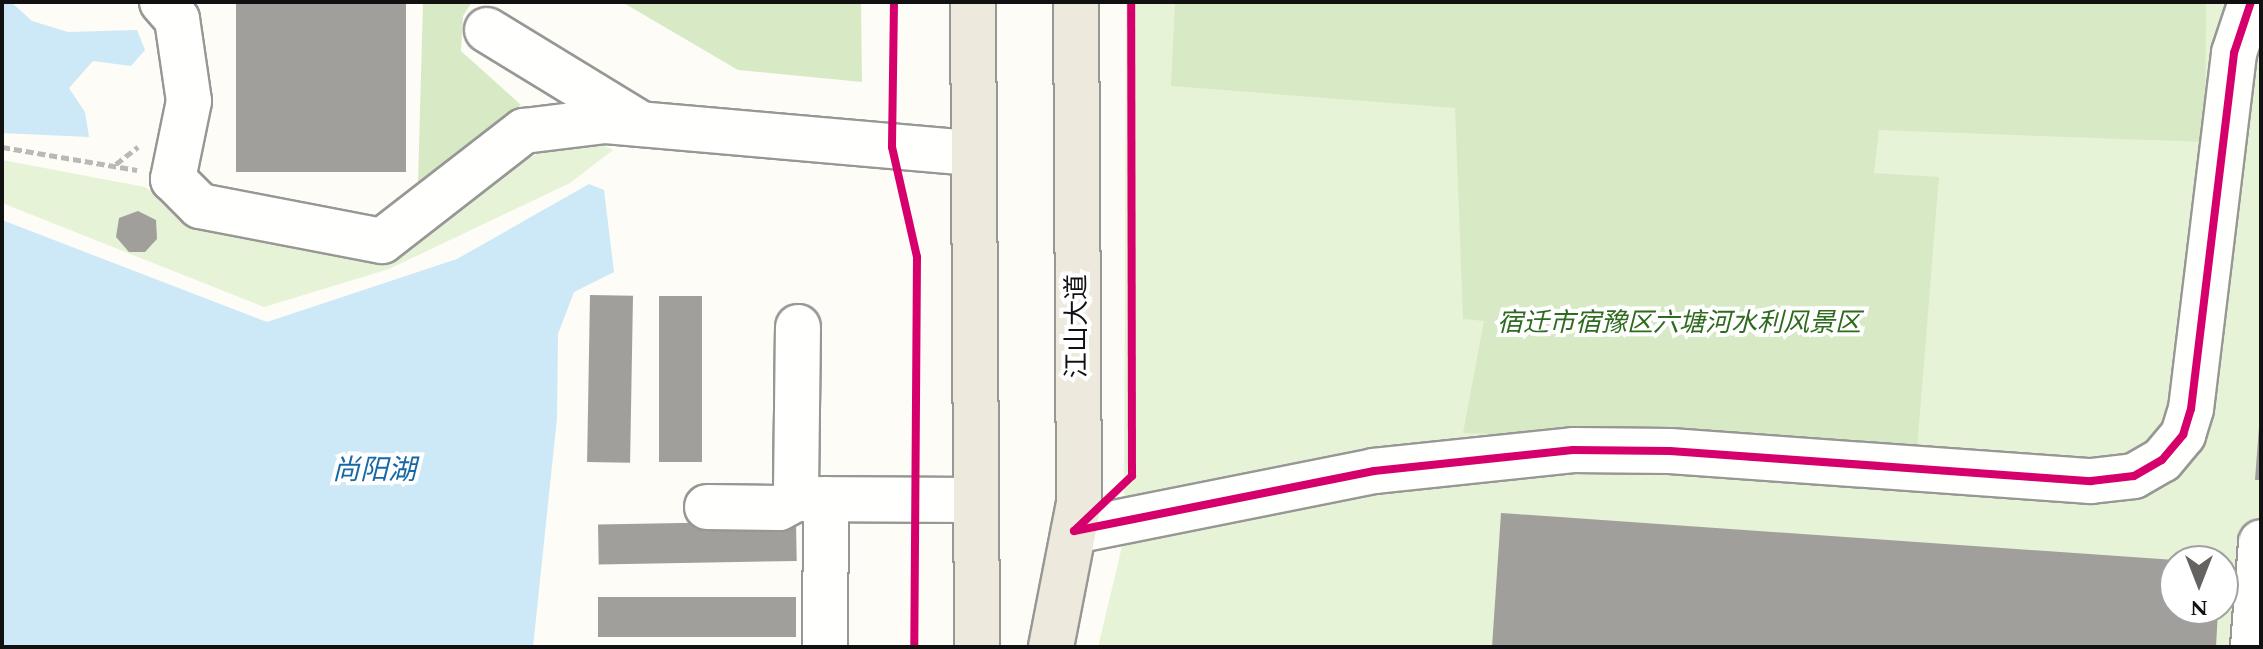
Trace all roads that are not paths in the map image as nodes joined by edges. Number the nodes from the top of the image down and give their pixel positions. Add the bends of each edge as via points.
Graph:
1 (162, 2) edge
2 (973, 2) edge
3 (1076, 2) edge
4 (2251, 2) edge
5 (487, 30) dead end
6 (647, 127) junction
7 (973, 153) junction
8 (798, 327) dead end
9 (811, 499) junction
10 (973, 500) junction
11 (707, 507) dead end
12 (1074, 531) junction
13 (2261, 542) edge
14 (825, 647) edge
15 (977, 647) edge
16 (1051, 647) edge
17 (2253, 647) edge

1 - 6 street via 177,19 189,101 173,179 200,206 382,241 524,131 605,121
2 - 7 main road
3 - 12 main road, 江山大道 via 1079,503
4 - 12 street via 2234,53 2191,409 2183,435 2162,460 2134,476 2091,481 1670,451 1530,452 1374,471
5 - 6 street
6 - 7 street
7 - 10 main road
8 - 9 street
9 - 10 street
9 - 11 street via 779,508
9 - 14 street
10 - 15 main road
12 - 16 main road, 江山大道
13 - 17 street

